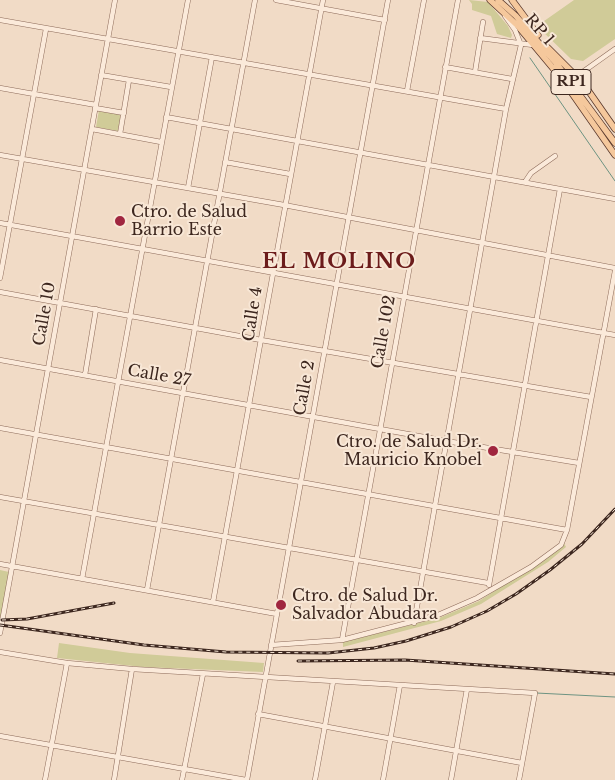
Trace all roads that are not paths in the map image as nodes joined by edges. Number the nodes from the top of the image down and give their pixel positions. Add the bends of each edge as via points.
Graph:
1 (115, 0) edge
2 (188, 0) edge
3 (256, 0) edge
4 (276, 0) edge
5 (323, 0) edge
6 (388, 0) edge
7 (424, 0) edge
8 (458, 0) edge
9 (512, 0) edge
10 (495, 2) edge
11 (321, 8) junction
12 (0, 20) edge
13 (385, 20) junction
14 (483, 22) dead end
15 (46, 29) junction
16 (480, 38) junction
17 (108, 40) junction
18 (521, 45) junction
19 (534, 45) junction
20 (615, 49) edge
21 (178, 51) junction
22 (212, 57) junction
23 (244, 63) junction
24 (445, 67) junction
25 (474, 72) junction
26 (102, 75) junction
27 (309, 75) junction
28 (577, 76) junction
29 (512, 79) junction
30 (129, 80) junction
31 (373, 85) junction
32 (172, 87) junction
33 (0, 88) edge
34 (407, 91) junction
35 (34, 94) junction
36 (440, 97) junction
37 (96, 107) junction
38 (506, 109) junction
39 (124, 113) junction
40 (166, 117) junction
41 (200, 123) junction
42 (92, 129) junction
43 (231, 129) junction
44 (615, 129) edge
45 (120, 134) junction
46 (297, 140) junction
47 (161, 142) junction
48 (615, 144) edge
49 (361, 151) junction
50 (0, 155) edge
51 (615, 155) edge
52 (555, 156) dead end
53 (22, 159) junction
54 (225, 162) junction
55 (428, 163) junction
56 (84, 169) junction
57 (290, 174) junction
58 (493, 175) junction
59 (154, 182) junction
60 (524, 182) junction
61 (188, 188) junction
62 (560, 189) junction
63 (219, 194) junction
64 (615, 199) edge
65 (284, 206) junction
66 (349, 217) junction
67 (0, 223) edge
68 (10, 225) junction
69 (416, 230) junction
70 (72, 237) junction
71 (481, 242) junction
72 (142, 249) junction
73 (549, 255) junction
74 (206, 262) junction
75 (615, 269) edge
76 (272, 273) junction
77 (0, 278) edge
78 (337, 284) junction
79 (0, 292) edge
80 (403, 295) junction
81 (612, 299) edge
82 (60, 302) junction
83 (470, 308) junction
84 (96, 309) junction
85 (130, 315) junction
86 (536, 320) junction
87 (194, 328) junction
88 (603, 333) junction
89 (615, 335) edge
90 (261, 340) junction
91 (324, 351) junction
92 (0, 360) edge
93 (391, 363) junction
94 (48, 369) junction
95 (85, 375) junction
96 (457, 375) junction
97 (118, 381) junction
98 (523, 386) junction
99 (182, 393) junction
100 (592, 398) junction
101 (250, 405) junction
102 (312, 417) junction
103 (0, 428) edge
104 (380, 429) junction
105 (36, 435) junction
106 (446, 441) junction
107 (106, 447) junction
108 (512, 452) junction
109 (171, 460) junction
110 (580, 463) junction
111 (237, 470) junction
112 (300, 483) junction
113 (369, 494) junction
114 (0, 497) edge
115 (24, 502) junction
116 (434, 506) junction
117 (94, 514) junction
118 (501, 519) junction
119 (159, 526) junction
120 (567, 530) junction
121 (226, 538) junction
122 (288, 550) junction
123 (357, 562) junction
124 (0, 564) edge
125 (12, 567) junction
126 (422, 573) junction
127 (82, 579) junction
128 (488, 583) junction
129 (147, 590) junction
130 (490, 591) junction
131 (213, 602) junction
132 (277, 614) junction
133 (414, 623) junction
134 (0, 633) edge
135 (342, 640) junction
136 (271, 645) junction
137 (0, 652) edge
138 (67, 663) junction
139 (132, 669) junction
140 (202, 674) junction
141 (265, 678) junction
142 (333, 682) junction
143 (400, 685) junction
144 (467, 690) junction
145 (258, 714) junction
146 (325, 726) junction
147 (0, 736) edge
148 (390, 738) junction
149 (52, 745) junction
150 (456, 750) junction
151 (119, 757) junction
152 (522, 763) junction
153 (184, 769) junction
154 (45, 780) edge
155 (114, 780) edge
156 (182, 780) edge
157 (246, 780) edge
158 (315, 780) edge
159 (383, 780) edge
160 (451, 780) edge
161 (519, 780) edge

1 - 17 street, Calle 10
2 - 21 street
3 - 23 street
4 - 11 street
5 - 11 street, Calle 4
6 - 13 street, Calle 2
7 - 34 street
8 - 24 street, Calle 102
9 - 28 main road via 548,47
10 - 18 street via 515,30
10 - 19 main road, RP 1 / RP1
10 - 48 main road, RP 1 / RP1 via 524,24
11 - 13 street
11 - 27 street, Calle 4
12 - 15 street
13 - 31 street, Calle 2
14 - 16 street
15 - 17 street
15 - 35 street
16 - 18 street
16 - 25 street
17 - 21 street
17 - 26 street, Calle 10
18 - 19 street
18 - 29 street
19 - 51 main road, RP 1 / RP1
20 - 28 street
21 - 22 street
21 - 32 street
22 - 23 street
22 - 41 street
23 - 27 street
23 - 43 street
24 - 25 street
24 - 36 street, Calle 102
25 - 29 street
26 - 30 street
26 - 37 street, Calle 10
27 - 31 street
27 - 46 street, Calle 4
28 - 44 main road
29 - 38 street
30 - 32 street
30 - 39 street
31 - 34 street
31 - 49 street, Calle 2
32 - 40 street
33 - 35 street
34 - 36 street
35 - 37 street
35 - 53 street
36 - 38 street
36 - 55 street, Calle 102
37 - 39 street
37 - 42 street, Calle 10
38 - 58 street
39 - 45 street
40 - 41 street
40 - 47 street
41 - 43 street
41 - 61 street
42 - 45 street
42 - 56 street, Calle 10
43 - 46 street
43 - 54 street
45 - 47 street
46 - 49 street
46 - 57 street, Calle 4
47 - 59 street
49 - 55 street
49 - 66 street, Calle 2
50 - 53 street
52 - 60 street
53 - 56 street
53 - 68 street
54 - 57 street
54 - 63 street
55 - 58 street
55 - 69 street, Calle 102
56 - 59 street
56 - 70 street, Calle 10
57 - 65 street, Calle 4
58 - 60 street
58 - 71 street
59 - 61 street
59 - 72 street
60 - 62 street
61 - 63 street
62 - 64 street
62 - 73 street
63 - 65 street
63 - 74 street
65 - 66 street
65 - 76 street, Calle 4
66 - 69 street
66 - 78 street, Calle 2
67 - 68 street
68 - 70 street
68 - 77 street
69 - 71 street
69 - 80 street, Calle 102
70 - 72 street
70 - 82 street, Calle 10
71 - 73 street
71 - 83 street
72 - 74 street
72 - 85 street
73 - 75 street
73 - 86 street
74 - 76 street
74 - 87 street
75 - 81 street
76 - 78 street
76 - 90 street, Calle 4
78 - 80 street
78 - 91 street, Calle 2
79 - 82 street
80 - 83 street
80 - 93 street, Calle 102
81 - 88 street
82 - 84 street
82 - 94 street, Calle 10
83 - 86 street
83 - 96 street
84 - 85 street
84 - 95 street
85 - 87 street
85 - 97 street
86 - 88 street
86 - 98 street
87 - 90 street
87 - 99 street
88 - 89 street
88 - 100 street
90 - 91 street
90 - 101 street, Calle 4
91 - 93 street
91 - 102 street, Calle 2
92 - 94 street, Calle 27
93 - 96 street
93 - 104 street, Calle 102
94 - 95 street, Calle 27
94 - 105 street, Calle 10
95 - 97 street, Calle 27
96 - 98 street
96 - 106 street
97 - 99 street, Calle 27
97 - 107 street
98 - 100 street
98 - 108 street
99 - 101 street, Calle 27
99 - 109 street
100 - 110 street
101 - 102 street, Calle 27
101 - 111 street, Calle 4
102 - 104 street, Calle 27
102 - 112 street, Calle 2
103 - 105 street
104 - 106 street, Calle 27
104 - 113 street, Calle 102
105 - 107 street
105 - 115 street, Calle 10
106 - 108 street, Calle 27
106 - 116 street
107 - 109 street
107 - 117 street
108 - 110 street, Calle 27
108 - 118 street
109 - 111 street
109 - 119 street
110 - 120 street
111 - 112 street
111 - 121 street, Calle 4
112 - 113 street
112 - 122 street, Calle 2
113 - 116 street
113 - 123 street, Calle 102
114 - 115 street
115 - 117 street
115 - 125 street, Calle 10
116 - 118 street
116 - 126 street
117 - 119 street
117 - 127 street
118 - 120 street
118 - 128 street
119 - 121 street
119 - 129 street
120 - 130 street via 564,541 546,557
121 - 122 street
121 - 131 street, Calle 4
122 - 123 street
122 - 132 street, Calle 2
123 - 126 street
123 - 135 street, Calle 102
124 - 125 street
125 - 127 street
125 - 134 street, Calle 10
126 - 128 street
126 - 133 street
127 - 129 street
128 - 130 street
129 - 131 street
130 - 133 street
131 - 132 street
132 - 136 street, Calle 2
133 - 135 street
135 - 136 street
136 - 141 street, Calle 2
137 - 138 street
138 - 139 street
138 - 149 street
139 - 140 street
139 - 151 street
140 - 141 street
140 - 153 street
141 - 142 street
141 - 145 street, Calle 2
142 - 143 street
142 - 146 street
143 - 144 street
143 - 148 street
144 - 150 street
144 - 152 street via 535,693
145 - 146 street
145 - 157 street, Calle 2
146 - 148 street
146 - 158 street
147 - 149 street
148 - 150 street
148 - 159 street
149 - 151 street
149 - 154 street
150 - 152 street
150 - 160 street
151 - 153 street
151 - 155 street
152 - 161 street
153 - 156 street
153 - 157 street

